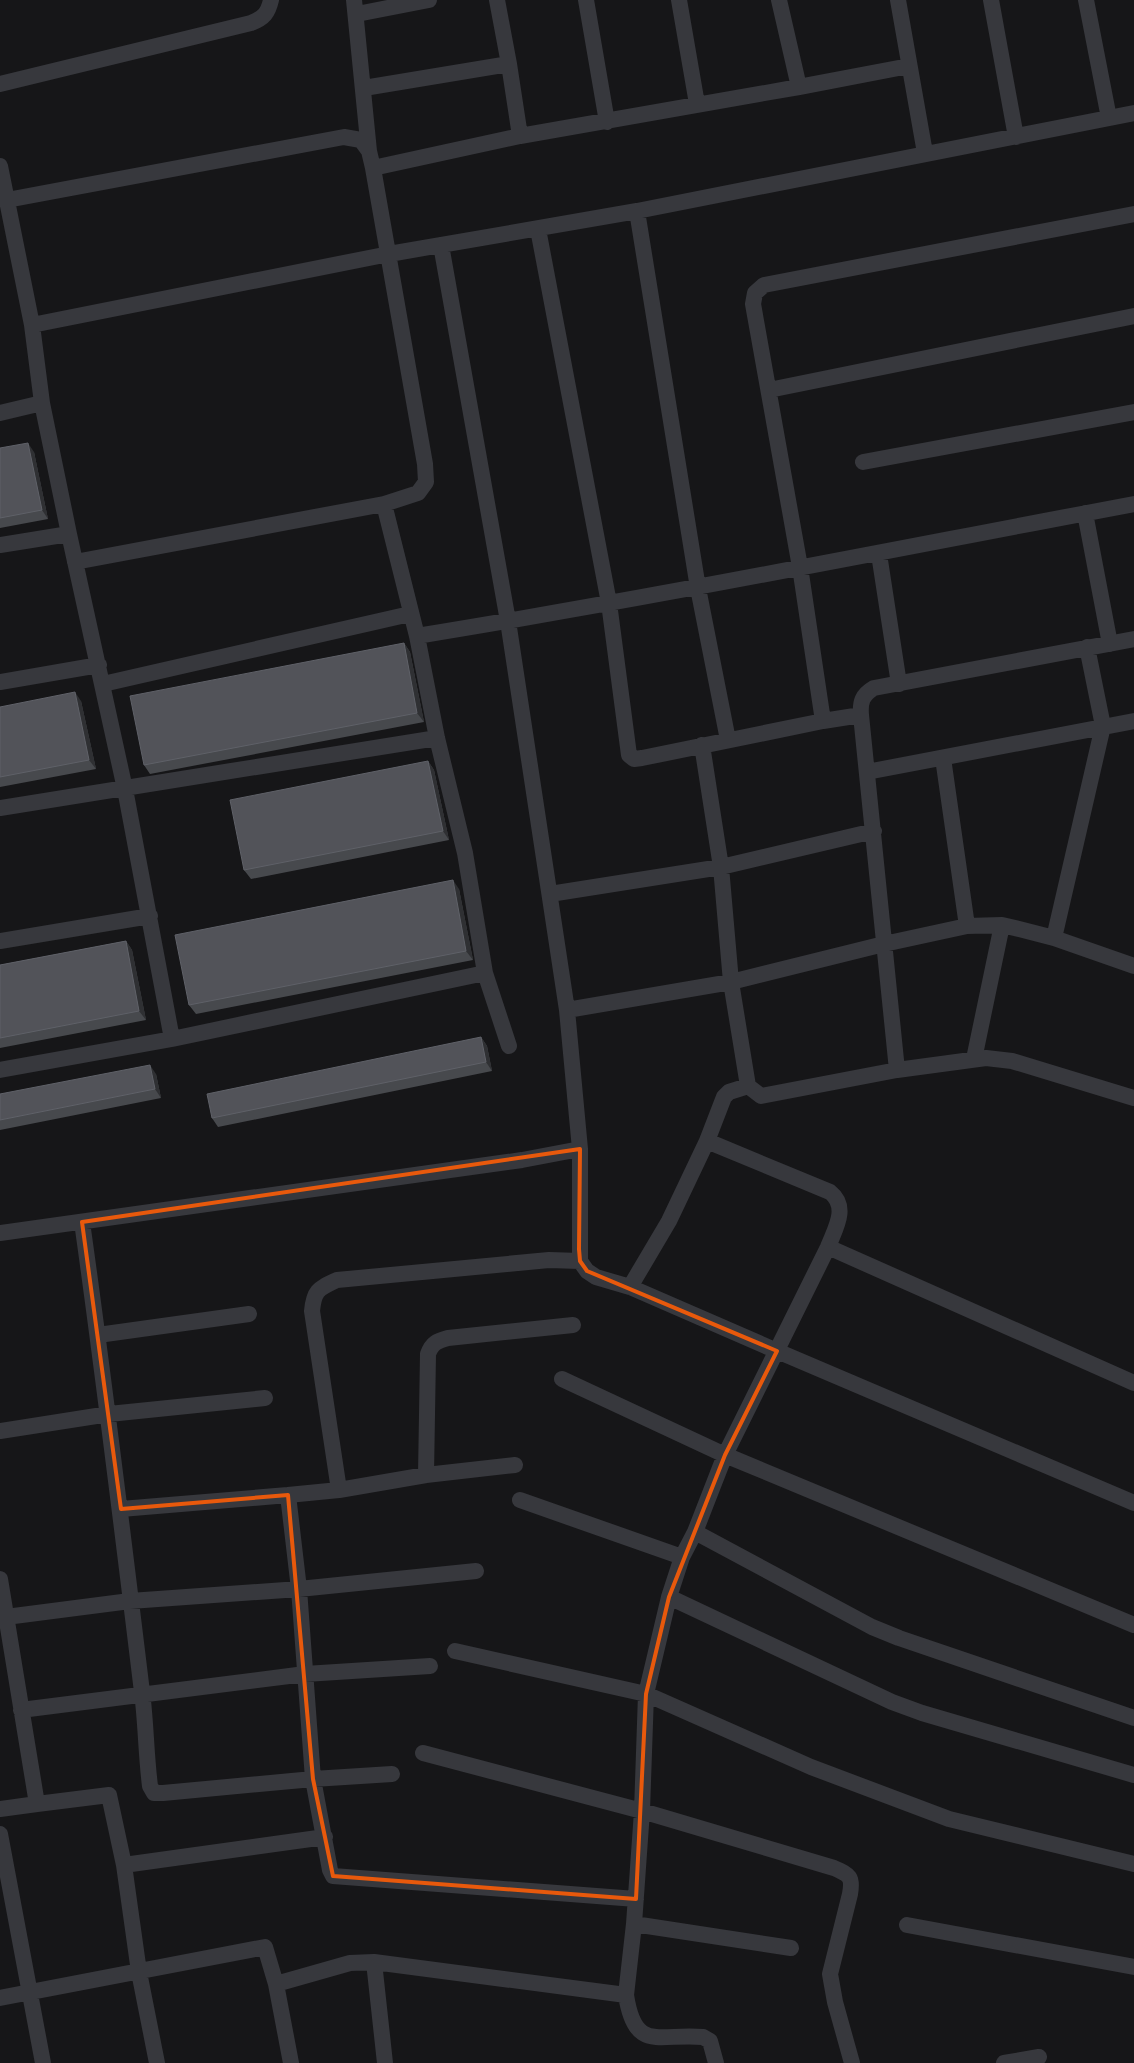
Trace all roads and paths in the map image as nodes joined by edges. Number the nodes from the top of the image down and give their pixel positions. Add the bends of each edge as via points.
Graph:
1 (271, 0) edge
2 (429, 0) edge
3 (497, 0) edge
4 (586, 0) edge
5 (679, 0) edge
6 (779, 0) edge
7 (898, 0) edge
8 (991, 0) edge
9 (1086, 0) edge
10 (355, 7) edge
11 (510, 64) junction
12 (909, 66) junction
13 (0, 84) edge
14 (799, 87) junction
15 (364, 88) junction
16 (697, 104) junction
17 (1134, 113) edge
18 (1109, 118) junction
19 (607, 122) junction
20 (520, 136) junction
21 (1016, 137) junction
22 (369, 151) junction
23 (925, 153) junction
24 (0, 166) edge
25 (373, 168) junction
26 (7, 200) junction
27 (637, 211) junction
28 (1134, 214) edge
29 (538, 228) junction
30 (8, 243) edge
31 (441, 245) junction
32 (389, 254) junction
33 (1134, 316) edge
34 (32, 325) junction
35 (769, 390) junction
36 (42, 403) junction
37 (1134, 412) edge
38 (0, 413) edge
39 (863, 462) dead end
40 (384, 504) junction
41 (1134, 504) edge
42 (1085, 513) junction
43 (68, 534) junction
44 (0, 546) edge
45 (879, 554) junction
46 (75, 562) junction
47 (800, 567) junction
48 (698, 588) junction
49 (609, 603) junction
50 (410, 614) junction
51 (508, 621) junction
52 (417, 636) junction
53 (1134, 639) edge
54 (1110, 644) junction
55 (1087, 647) junction
56 (99, 665) junction
57 (0, 682) edge
58 (103, 684) junction
59 (899, 684) junction
60 (861, 715) junction
61 (823, 720) junction
62 (1134, 721) edge
63 (1103, 726) junction
64 (437, 738) junction
65 (728, 740) junction
66 (702, 745) junction
67 (944, 758) junction
68 (867, 772) junction
69 (125, 789) junction
70 (0, 808) edge
71 (874, 831) junction
72 (720, 867) junction
73 (550, 894) junction
74 (150, 916) junction
75 (1002, 925) junction
76 (967, 926) junction
77 (1054, 938) junction
78 (0, 941) edge
79 (884, 944) junction
80 (1134, 966) edge
81 (485, 973) junction
82 (731, 982) junction
83 (567, 1010) junction
84 (172, 1039) junction
85 (509, 1046) dead end
86 (974, 1059) junction
87 (0, 1070) edge
88 (897, 1070) junction
89 (748, 1086) junction
90 (1134, 1098) edge
91 (707, 1141) junction
92 (580, 1149) junction
93 (82, 1222) junction
94 (0, 1233) edge
95 (828, 1247) junction
96 (580, 1261) junction
97 (630, 1287) junction
98 (249, 1314) dead end
99 (573, 1325) dead end
100 (98, 1335) junction
101 (777, 1351) junction
102 (562, 1379) dead end
103 (1134, 1383) edge
104 (265, 1398) dead end
105 (109, 1414) junction
106 (0, 1431) edge
107 (725, 1455) junction
108 (515, 1465) dead end
109 (426, 1475) junction
110 (339, 1490) junction
111 (288, 1495) junction
112 (520, 1500) dead end
113 (1134, 1503) edge
114 (121, 1509) junction
115 (695, 1532) junction
116 (682, 1558) junction
117 (476, 1571) dead end
118 (0, 1579) edge
119 (299, 1589) junction
120 (669, 1597) junction
121 (130, 1601) junction
122 (6, 1617) junction
123 (1134, 1625) edge
124 (455, 1651) dead end
125 (430, 1666) dead end
126 (305, 1674) junction
127 (142, 1694) junction
128 (646, 1694) junction
129 (21, 1710) junction
130 (1134, 1718) edge
131 (424, 1753) dead end
132 (392, 1774) dead end
133 (1134, 1775) edge
134 (313, 1779) junction
135 (37, 1804) junction
136 (0, 1809) edge
137 (642, 1811) junction
138 (0, 1834) edge
139 (325, 1837) junction
140 (124, 1864) junction
141 (1134, 1864) edge
142 (636, 1899) junction
143 (634, 1924) junction
144 (907, 1925) dead end
145 (791, 1948) dead end
146 (374, 1962) junction
147 (1134, 1967) edge
148 (139, 1972) junction
149 (276, 1984) junction
150 (30, 1993) junction
151 (626, 1994) junction
152 (0, 1998) edge
153 (1039, 2057) dead end
154 (43, 2063) edge
155 (157, 2063) edge
156 (291, 2063) edge
157 (385, 2063) edge
158 (716, 2063) edge
159 (852, 2063) edge
160 (1004, 2063) edge

1 - 13 street via 268,13 251,22
2 - 10 street
3 - 11 street
4 - 19 street
5 - 16 street
6 - 14 street
7 - 12 street
8 - 21 street
9 - 18 street
10 - 15 street
11 - 15 street
11 - 20 street
12 - 14 street
12 - 23 street
14 - 16 street
15 - 22 street
16 - 19 street
17 - 18 street
18 - 21 street
19 - 20 street
20 - 25 street
21 - 23 street
22 - 25 street
22 - 26 street via 362,140 344,137
23 - 27 street
24 - 26 street
25 - 32 street
26 - 30 street
27 - 29 street
27 - 48 street
28 - 35 street via 764,285 755,293 754,304
29 - 31 street
29 - 49 street
30 - 34 street
31 - 32 street
31 - 51 street
32 - 34 street
32 - 40 street via 426,482 418,493
33 - 35 street
34 - 36 street
35 - 47 street
36 - 38 street
36 - 43 street
37 - 39 street
40 - 46 street
40 - 50 street
41 - 42 street
42 - 45 street
42 - 54 street
43 - 44 street
43 - 46 street
45 - 47 street
45 - 59 street
46 - 56 street
47 - 48 street
47 - 61 street
48 - 49 street
48 - 65 street
49 - 51 street
49 - 66 street via 629,755 634,759 642,758
50 - 52 street
50 - 58 street
51 - 52 street
51 - 73 street
52 - 64 street
53 - 54 street
54 - 55 street
55 - 59 street
55 - 63 street
56 - 57 street
56 - 58 street
58 - 69 street
59 - 60 street via 874,688 865,693 860,703
60 - 61 street
60 - 68 street
61 - 65 street
62 - 63 street
63 - 67 street
63 - 77 street
64 - 69 street
64 - 81 street via 464,853
65 - 66 street
66 - 72 street
67 - 68 street
67 - 76 street
68 - 71 street
69 - 70 street
69 - 74 street
71 - 72 street
71 - 79 street
72 - 73 street
72 - 82 street
73 - 83 street
74 - 78 street
74 - 84 street
75 - 76 street
75 - 77 street
75 - 86 street
76 - 79 street
77 - 80 street
79 - 82 street
79 - 88 street
81 - 84 street
81 - 85 street
82 - 83 street
82 - 89 street
83 - 92 street
84 - 87 street
86 - 88 street
86 - 90 street via 1012,1061
88 - 89 street via 761,1096
89 - 91 street via 724,1096
91 - 95 street via 830,1192 840,1207 840,1217
91 - 97 street via 669,1221
92 - 93 street
92 - 96 street
93 - 94 street
93 - 100 street
95 - 101 street
95 - 103 street
96 - 97 street via 596,1277
96 - 110 street via 549,1260 337,1280 321,1287 313,1295 312,1311
97 - 101 street
98 - 100 street
99 - 109 street via 448,1338 431,1346 428,1354
100 - 105 street
101 - 107 street
101 - 113 street
102 - 107 street
104 - 105 street
105 - 106 street
105 - 114 street
107 - 115 street
107 - 123 street
108 - 109 street
109 - 110 street
110 - 111 street
111 - 114 street
111 - 119 street
112 - 116 street
114 - 121 street
115 - 116 street
115 - 130 street via 872,1627
116 - 120 street
117 - 119 street
118 - 122 street
119 - 121 street
119 - 126 street
120 - 128 street
120 - 133 street via 892,1702
121 - 122 street
121 - 127 street
122 - 129 street
124 - 128 street
125 - 126 street
126 - 127 street
126 - 134 street
127 - 129 street
127 - 134 street via 150,1786 154,1793
128 - 137 street
128 - 141 street via 811,1767 949,1819
129 - 135 street
131 - 137 street
132 - 134 street
134 - 139 street
135 - 136 street
135 - 140 street via 109,1795
137 - 142 street
137 - 159 street via 847,1873 852,1882 850,1894 830,1974
138 - 150 street
139 - 140 street
139 - 142 street via 330,1870 333,1876 340,1878
140 - 148 street
142 - 143 street
143 - 145 street
143 - 151 street
144 - 147 street
146 - 149 street via 350,1963
146 - 151 street
146 - 157 street
148 - 149 street via 264,1947
148 - 150 street
148 - 155 street
149 - 156 street
150 - 152 street
150 - 154 street
151 - 158 street via 629,2013 637,2030 653,2037 703,2036 710,2041
153 - 160 street

